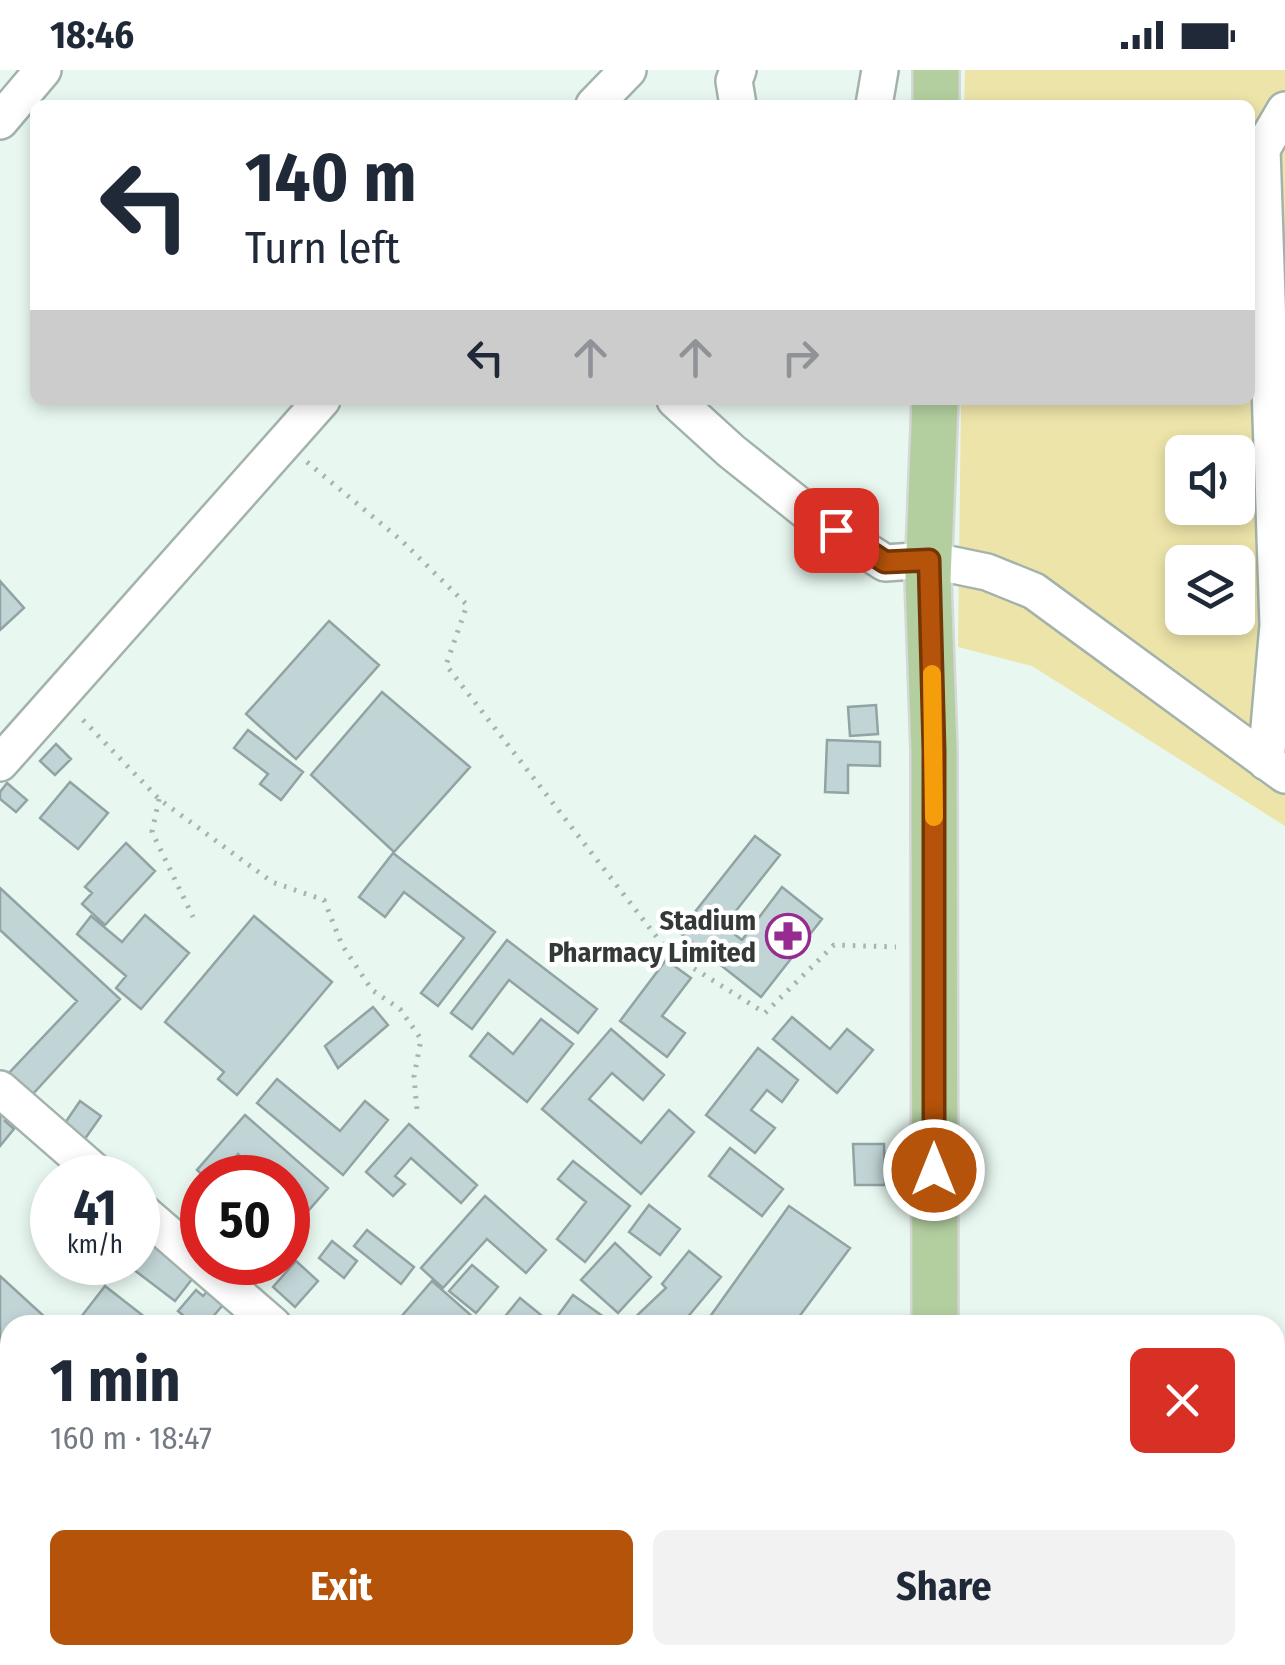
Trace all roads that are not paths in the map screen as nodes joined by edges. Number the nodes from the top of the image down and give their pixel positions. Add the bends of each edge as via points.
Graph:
1 (43, 70) edge
2 (628, 70) edge
3 (738, 70) edge
4 (880, 70) edge
5 (936, 70) edge
6 (599, 100) edge
7 (737, 100) edge
8 (875, 100) edge
9 (936, 100) edge
10 (1285, 110) edge
11 (0, 121) edge
12 (318, 405) edge
13 (680, 405) edge
14 (935, 405) edge
15 (929, 560) junction
16 (0, 763) edge
17 (1275, 768) edge
18 (0, 1090) edge
19 (75, 1155) edge
20 (160, 1227) edge
21 (261, 1315) edge
22 (935, 1315) edge

1 - 11 street
2 - 6 street
3 - 7 street
4 - 8 street
5 - 9 main road
10 - 17 street via 1262,149 1278,625
12 - 16 street
13 - 15 street via 811,515 885,562
14 - 15 main road
15 - 17 street via 1034,591
15 - 22 main road
18 - 19 street
20 - 21 street

